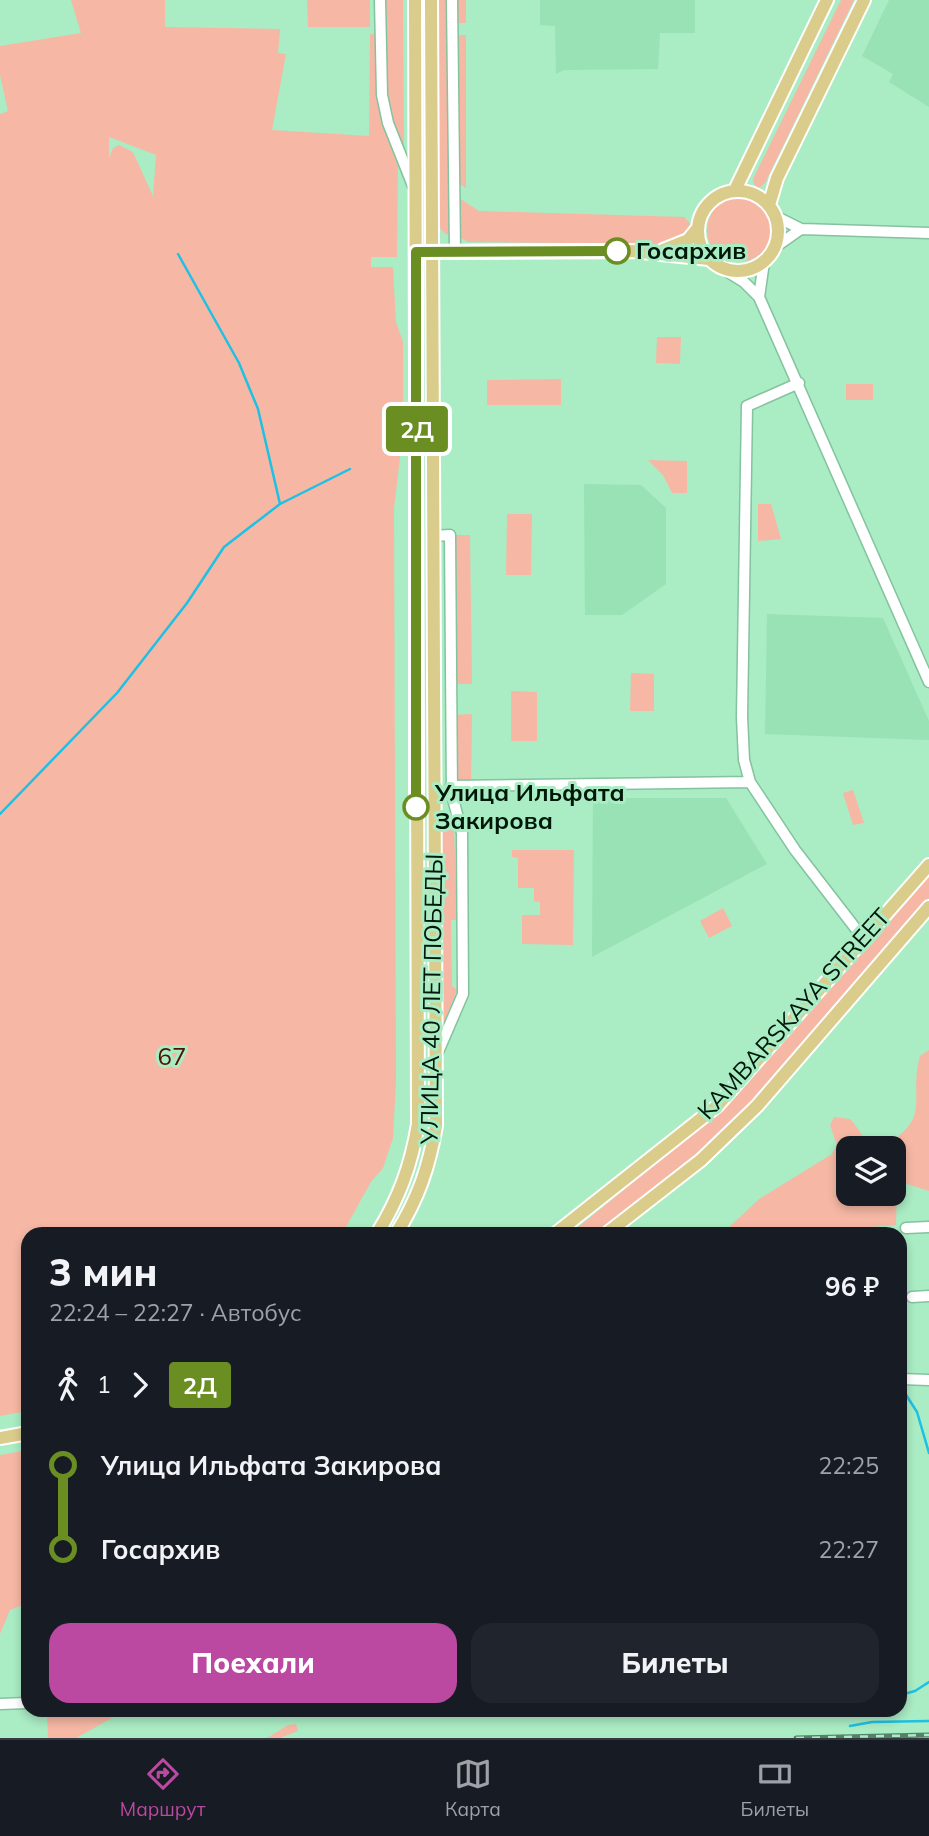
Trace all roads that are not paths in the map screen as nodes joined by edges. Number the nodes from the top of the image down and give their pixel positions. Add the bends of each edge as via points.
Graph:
1 (380, 0) edge
2 (415, 0) edge
3 (431, 0) edge
4 (452, 0) edge
5 (827, 0) edge
6 (864, 0) edge
7 (735, 190) junction
8 (416, 194) junction
9 (772, 210) junction
10 (697, 229) junction
11 (801, 229) junction
12 (929, 233) edge
13 (774, 248) junction
14 (432, 251) junction
15 (455, 251) junction
16 (416, 252) junction
17 (654, 252) junction
18 (709, 259) junction
19 (764, 262) junction
20 (723, 268) junction
21 (759, 298) junction
22 (799, 383) junction
23 (432, 536) junction
24 (929, 682) edge
25 (432, 729) junction
26 (452, 729) junction
27 (750, 782) junction
28 (452, 786) junction
29 (929, 865) edge
30 (929, 907) edge
31 (863, 938) junction
32 (437, 1054) junction
33 (381, 1227) edge
34 (400, 1227) edge
35 (564, 1227) edge
36 (615, 1227) edge
37 (929, 1227) edge
38 (907, 1228) edge
39 (929, 1296) edge
40 (912, 1297) dead end
41 (907, 1379) edge
42 (929, 1380) edge
43 (21, 1434) edge
44 (0, 1438) edge
45 (21, 1703) edge
46 (0, 1704) edge

1 - 8 street, УЛИЦА 40 ЛЕТ ПОБЕДЫ via 382,95
2 - 8 main road, УЛИЦА 40 ЛЕТ ПОБЕДЫ
3 - 14 main road, УЛИЦА 40 ЛЕТ ПОБЕДЫ
4 - 15 street
5 - 7 main road
6 - 9 main road via 777,178
7 - 9 main road via 759,196
7 - 10 main road via 707,204
8 - 16 main road, УЛИЦА 40 ЛЕТ ПОБЕДЫ
9 - 11 street
9 - 13 main road via 778,232
10 - 17 main road via 674,248
10 - 18 main road
11 - 12 street
11 - 13 street
13 - 19 main road
14 - 15 main road
14 - 16 main road
14 - 23 main road, УЛИЦА 40 ЛЕТ ПОБЕДЫ
15 - 17 main road
16 - 33 main road, УЛИЦА 40 ЛЕТ ПОБЕДЫ via 418,1124 400,1197
17 - 18 main road
18 - 20 main road
19 - 20 main road via 740,271
19 - 21 street
20 - 21 street
21 - 22 street
22 - 24 street
22 - 27 street via 747,406 742,718
23 - 25 main road, УЛИЦА 40 ЛЕТ ПОБЕДЫ
23 - 26 street via 450,535
25 - 26 street
25 - 32 main road, УЛИЦА 40 ЛЕТ ПОБЕДЫ
26 - 28 street
27 - 28 street
27 - 31 street
28 - 32 street via 452,807 462,834 463,994
29 - 31 main road, KAMBARSKAYA STREET
30 - 36 main road, KAMBARSKAYA STREET via 757,1107 701,1160
31 - 35 main road, KAMBARSKAYA STREET via 717,1107
32 - 34 main road, УЛИЦА 40 ЛЕТ ПОБЕДЫ via 436,1126 429,1165
37 - 38 street
39 - 40 street
41 - 42 street
43 - 44 main road
45 - 46 street

